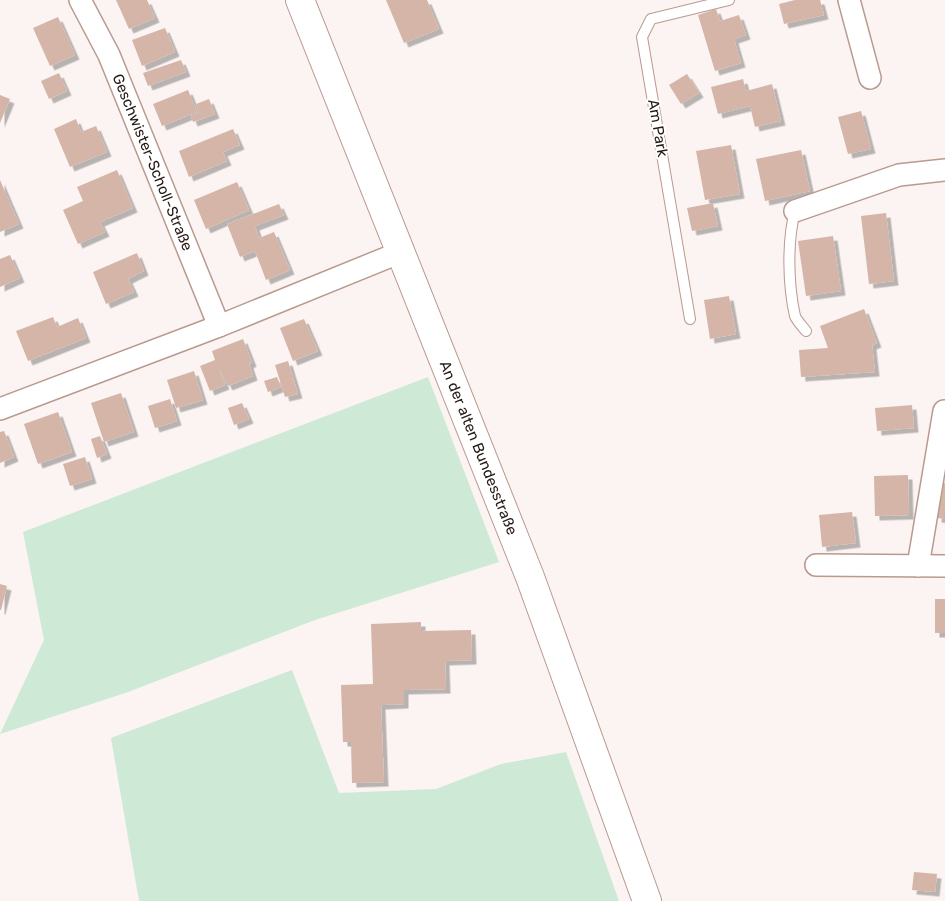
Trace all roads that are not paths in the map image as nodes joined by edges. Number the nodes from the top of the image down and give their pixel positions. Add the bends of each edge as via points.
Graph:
1 (80, 0) edge
2 (300, 0) edge
3 (729, 0) edge
4 (849, 0) edge
5 (870, 78) dead end
6 (945, 170) edge
7 (795, 211) joint
8 (401, 252) junction
9 (690, 319) dead end
10 (219, 326) junction
11 (806, 331) dead end
12 (0, 409) edge
13 (944, 411) dead end
14 (816, 565) dead end
15 (918, 566) junction
16 (945, 566) edge
17 (647, 901) edge

1 - 10 street, Geschwister-Scholl-Straße via 109,55
2 - 8 street, An der alten Bundesstraße
3 - 9 lane, Am Park via 651,19 642,37
4 - 5 street
6 - 7 street via 899,175
7 - 11 lane via 789,256 796,317
8 - 10 street
8 - 17 street, An der alten Bundesstraße via 530,577
10 - 12 street
13 - 15 street
14 - 15 street
15 - 16 street

